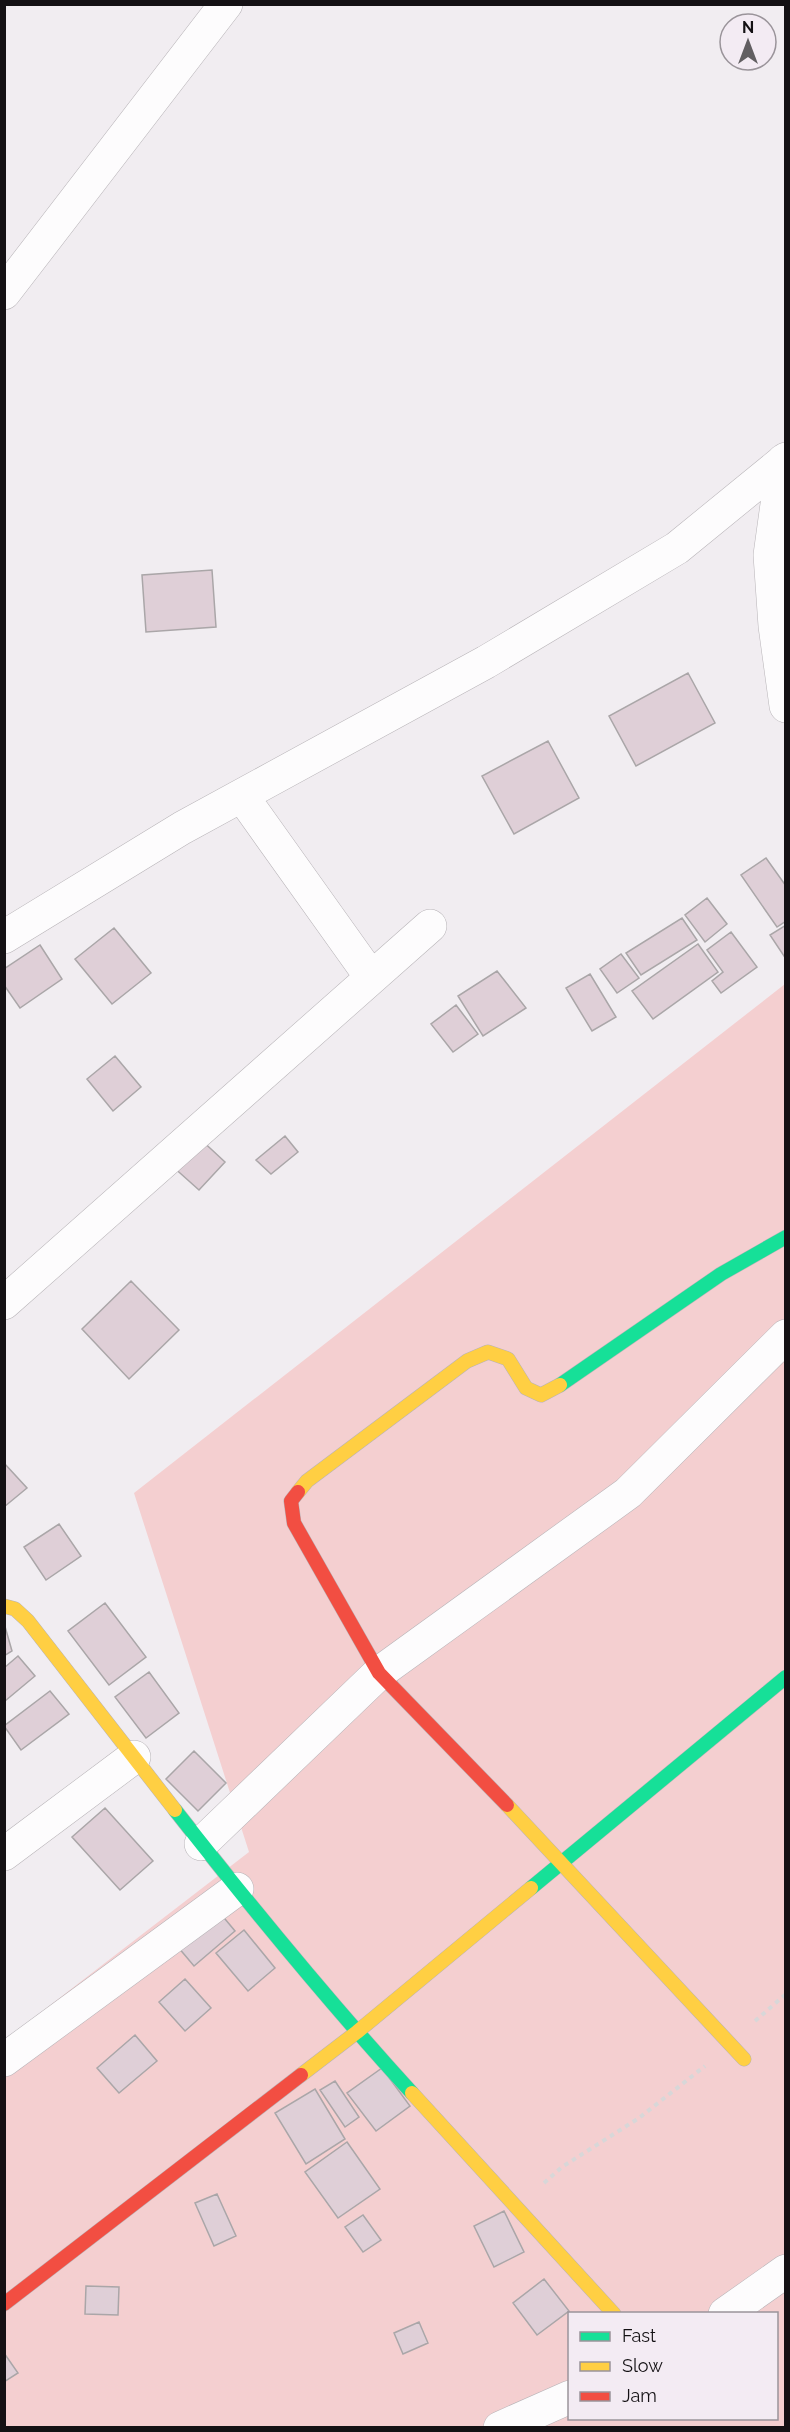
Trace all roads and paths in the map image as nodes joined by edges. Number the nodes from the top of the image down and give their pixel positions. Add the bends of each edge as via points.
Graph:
1 (226, 4) edge
2 (4, 293) edge
3 (784, 460) edge
4 (786, 706) edge
5 (242, 796) junction
6 (430, 926) dead end
7 (4, 937) edge
8 (371, 977) junction
9 (786, 1237) edge
10 (4, 1303) edge
11 (786, 1336) edge
12 (4, 1606) edge
13 (379, 1673) junction
14 (786, 1677) edge
15 (134, 1757) junction
16 (201, 1844) junction
17 (4, 1854) edge
18 (562, 1862) junction
19 (237, 1889) junction
20 (786, 1994) edge
21 (357, 2032) junction
22 (729, 2043) junction
23 (4, 2060) edge
24 (744, 2060) dead end
25 (517, 2208) junction
26 (786, 2271) edge
27 (4, 2304) edge
28 (613, 2312) edge
29 (726, 2312) edge
30 (568, 2398) edge
31 (500, 2427) edge

1 - 2 street
3 - 4 street via 770,555
3 - 5 street via 677,548 486,662
5 - 7 street via 182,828
5 - 8 street
6 - 8 street
8 - 10 street
9 - 13 street via 721,1274 541,1395 526,1388 508,1359 488,1352 467,1361 307,1481 291,1501 294,1523
11 - 13 street via 628,1492
12 - 15 street via 15,1609 28,1621
13 - 16 street
13 - 18 street
14 - 18 street
15 - 16 street
15 - 17 street
16 - 19 street
18 - 21 street
18 - 22 street
19 - 21 street
19 - 23 street
20 - 22 path
21 - 25 street
21 - 27 street
22 - 24 street
22 - 25 path via 720,2055 639,2118 562,2167
25 - 28 street
26 - 29 street
30 - 31 street

